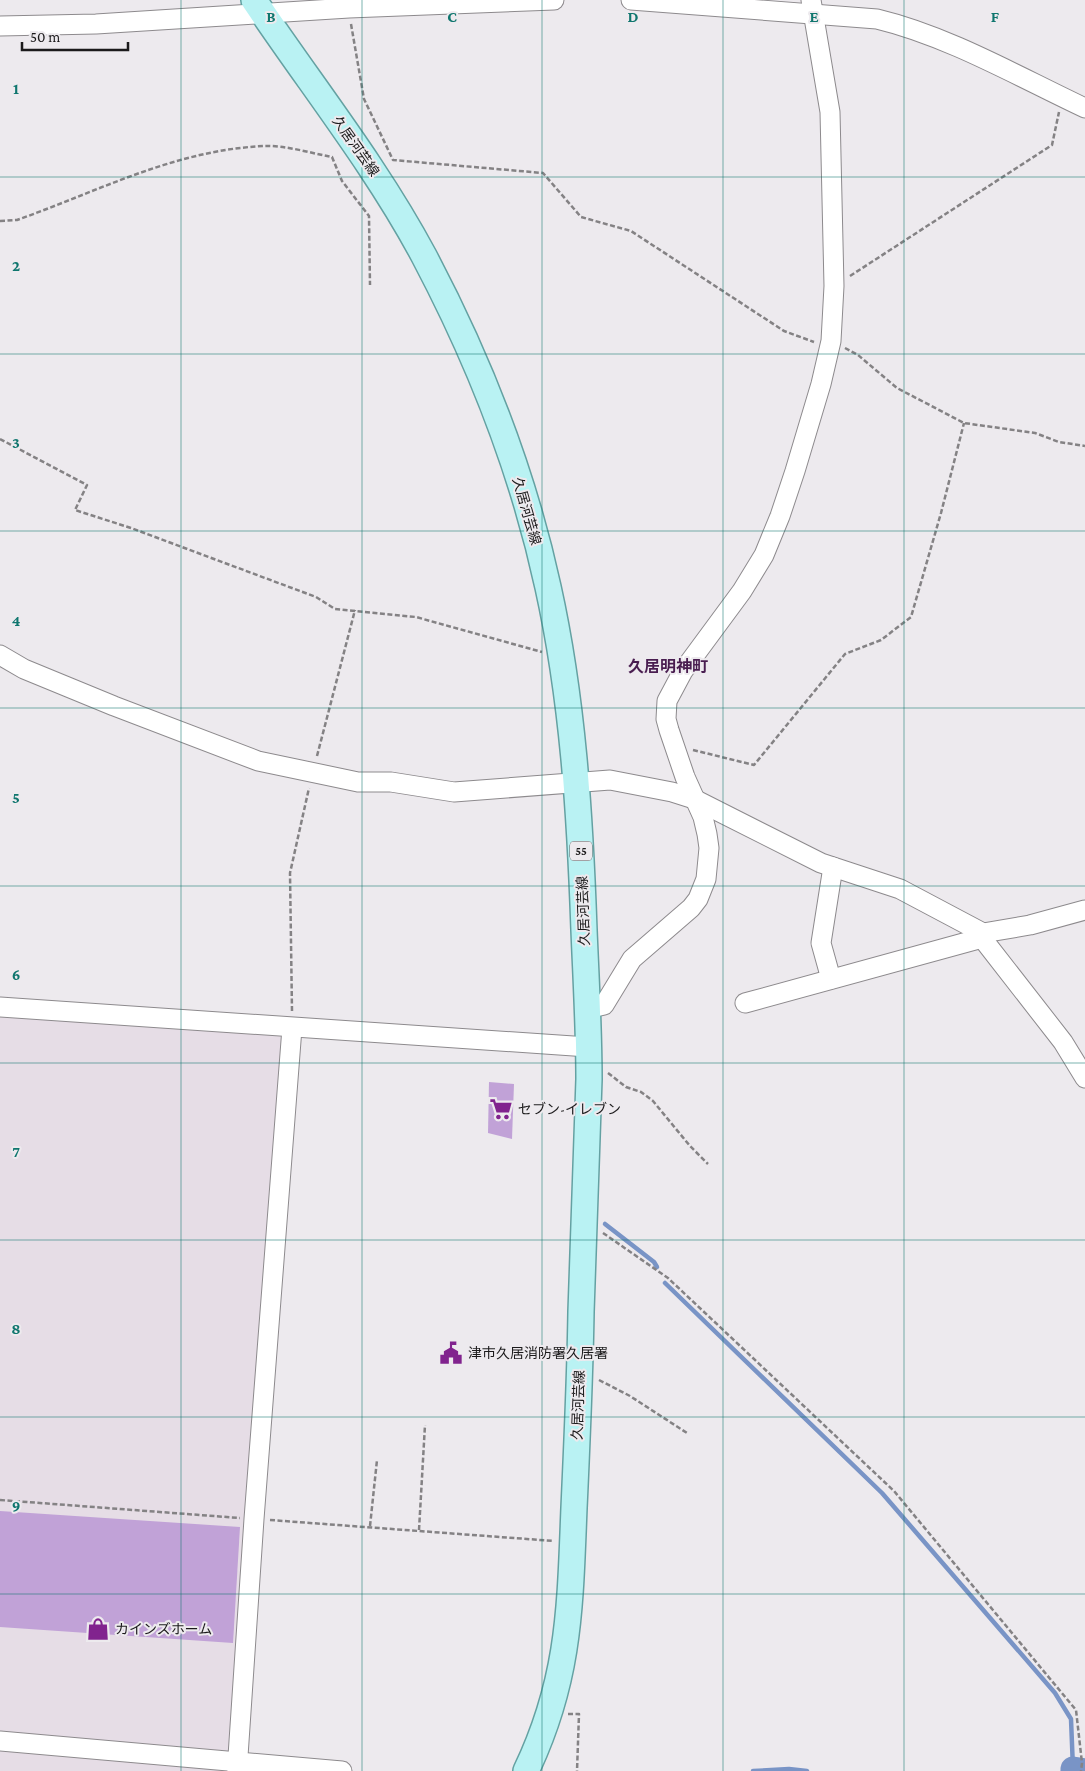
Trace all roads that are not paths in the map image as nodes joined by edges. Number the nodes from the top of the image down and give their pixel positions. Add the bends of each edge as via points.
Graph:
1 (554, 0) edge
2 (631, 0) edge
3 (258, 6) edge
4 (813, 8) edge
5 (0, 26) edge
6 (1085, 108) edge
7 (0, 655) edge
8 (577, 784) junction
9 (694, 798) junction
10 (833, 868) junction
11 (1085, 910) edge
12 (983, 935) junction
13 (831, 979) junction
14 (745, 1003) dead end
15 (0, 1007) edge
16 (587, 1009) junction
17 (292, 1028) junction
18 (588, 1055) junction
19 (1085, 1078) edge
20 (0, 1741) edge
21 (237, 1766) edge
22 (342, 1771) edge
23 (526, 1771) edge

1 - 3 street via 349,8
2 - 4 street
3 - 5 street via 96,24
3 - 8 main road, 久居河芸線 / 55 via 391,198 424,255 465,338 504,434 532,522 562,658
4 - 6 street via 877,19 930,35
4 - 9 street via 830,112 834,286 830,343 822,384 795,471 764,555 670,694 666,719
7 - 8 street via 24,669 258,761 358,782 391,782 454,792
8 - 9 street via 610,780
8 - 16 main road, 久居河芸線 / 55
9 - 10 street
9 - 16 street via 703,817 709,848 706,879 698,899 675,924 632,959 604,1005
10 - 12 street via 900,889
10 - 13 street via 821,943
11 - 12 street
12 - 13 street
12 - 19 street via 1063,1042
13 - 14 street
15 - 17 street
16 - 18 main road, 久居河芸線 / 55
17 - 18 street
17 - 21 street
18 - 23 main road, 久居河芸線 / 55 via 586,1221 570,1613 558,1686
20 - 21 street
21 - 22 street

